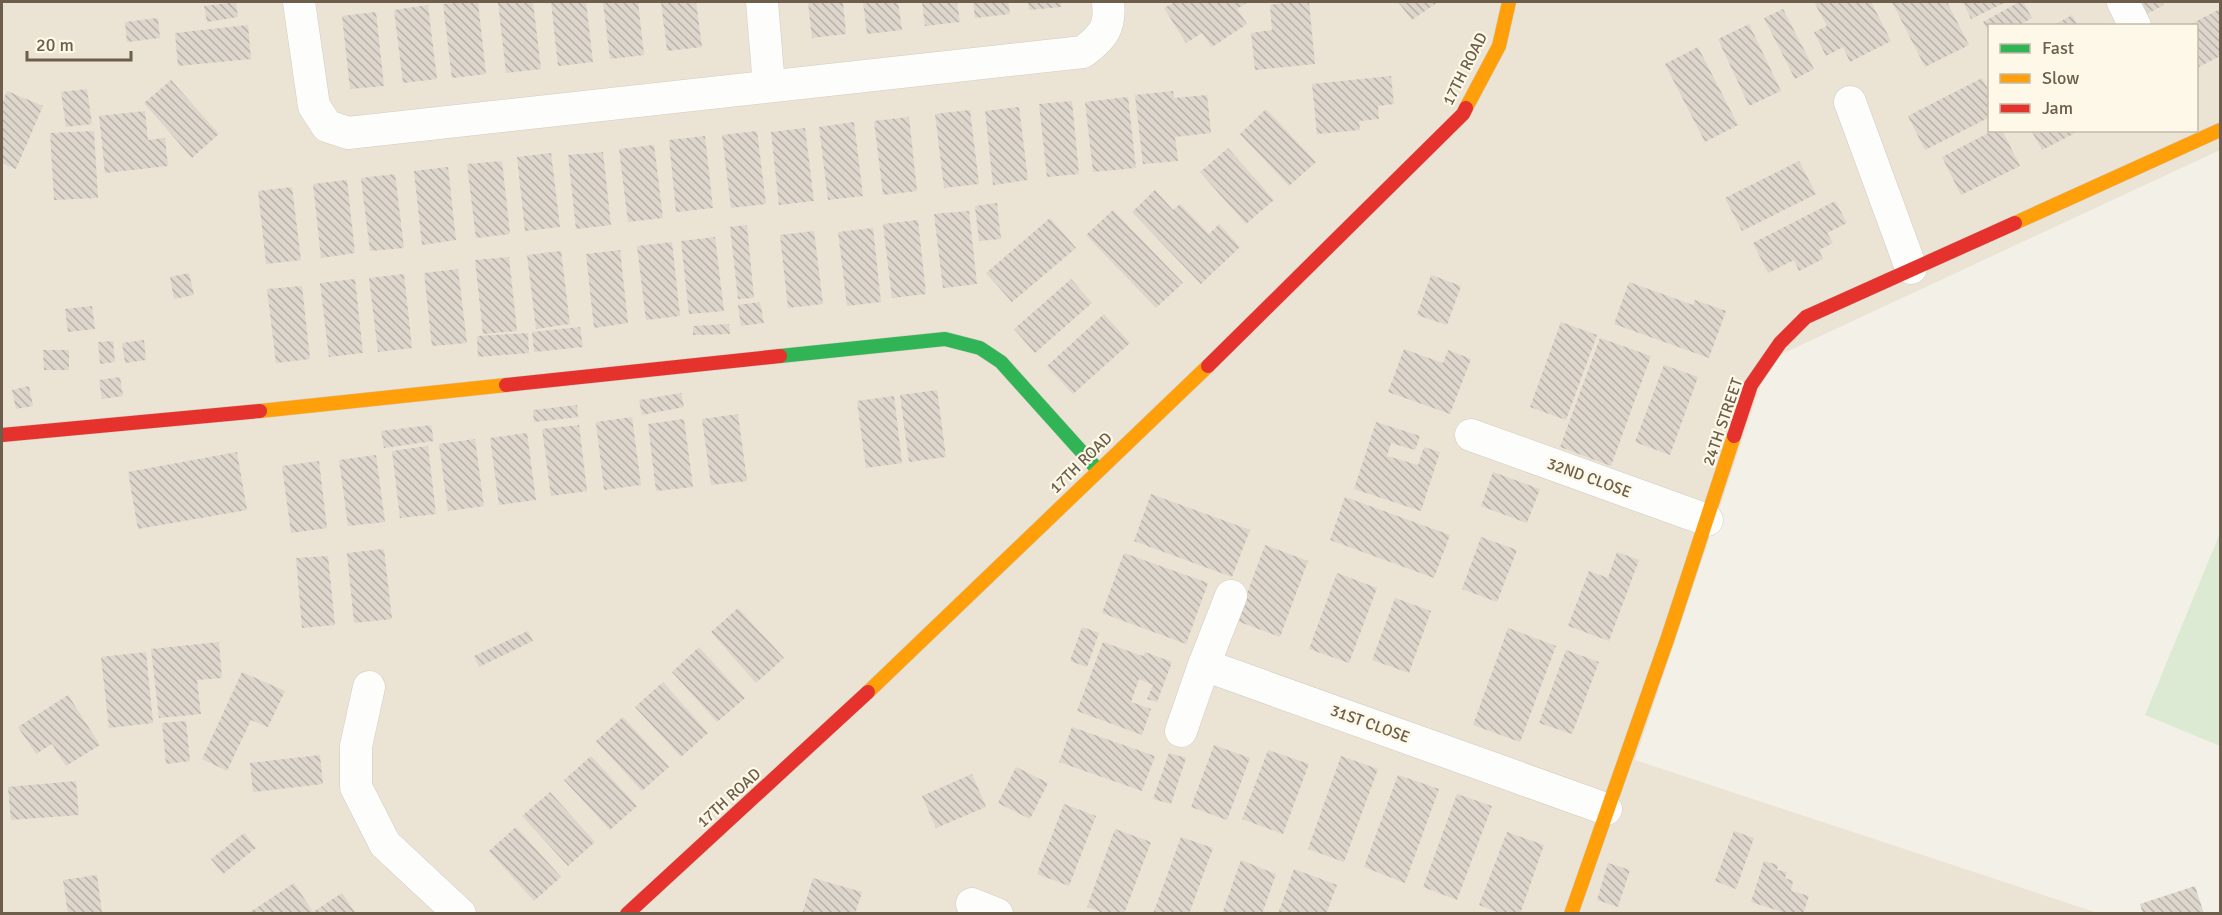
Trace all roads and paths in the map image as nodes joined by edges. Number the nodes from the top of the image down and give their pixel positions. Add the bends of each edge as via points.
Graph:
1 (299, 2) edge
2 (762, 2) edge
3 (1108, 2) edge
4 (1509, 2) edge
5 (2123, 2) edge
6 (2134, 24) edge
7 (769, 86) junction
8 (1850, 102) dead end
9 (2220, 130) edge
10 (2189, 136) edge
11 (1911, 268) junction
12 (2, 435) edge
13 (1472, 435) dead end
14 (1098, 470) junction
15 (1707, 520) junction
16 (1231, 596) dead end
17 (1204, 664) junction
18 (369, 687) dead end
19 (1181, 731) dead end
20 (1606, 809) junction
21 (460, 914) edge
22 (627, 914) edge
23 (1570, 914) edge

1 - 7 street via 314,106 327,126 348,133
2 - 7 street
3 - 7 street via 1110,16 1101,39 1083,52
4 - 14 street, 17TH ROAD via 1499,46 1463,114
5 - 6 street
8 - 11 street
9 - 10 street, 24TH STREET
10 - 11 street, 24TH STREET
11 - 15 street, 24TH STREET via 1806,317 1780,343 1750,385
12 - 14 street via 945,339 980,348 1001,362
13 - 15 street, 32ND CLOSE
14 - 22 street, 17TH ROAD via 862,698
15 - 20 street, 24TH STREET
16 - 17 street
17 - 19 street
17 - 20 street, 31ST CLOSE
18 - 21 street via 356,746 356,787 385,844
20 - 23 street, 24TH STREET

